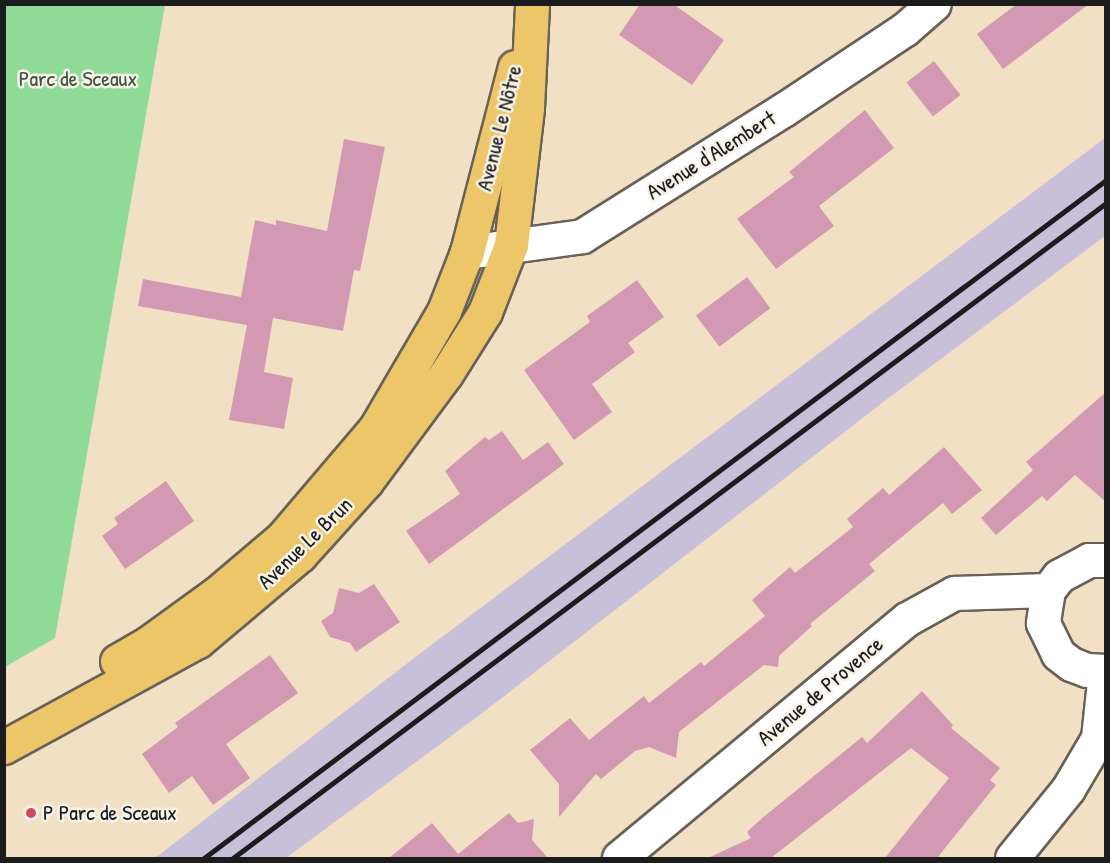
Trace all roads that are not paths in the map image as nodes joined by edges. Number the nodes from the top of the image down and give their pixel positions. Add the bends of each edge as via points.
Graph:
1 (531, 4) edge
2 (934, 4) edge
3 (511, 245) junction
4 (467, 252) junction
5 (1106, 560) edge
6 (1048, 590) junction
7 (1105, 671) edge
8 (4, 723) edge
9 (4, 747) edge
10 (619, 858) edge
11 (1012, 858) edge

1 - 3 main road, Avenue Le Nôtre via 527,108
1 - 4 main road, Avenue Le Nôtre
2 - 3 street, Avenue d'Alembert via 906,29 582,236
3 - 4 street, Avenue d'Alembert
3 - 9 main road, Avenue Le Brun via 485,312 446,374 366,482 300,555 198,641
4 - 8 main road, Avenue Le Brun via 444,311 375,429 283,537 148,643
5 - 6 street via 1072,566
6 - 7 street via 1043,623 1053,647 1071,664
6 - 10 street, Avenue de Provence via 954,593 907,619
7 - 11 street via 1098,738 1068,789

